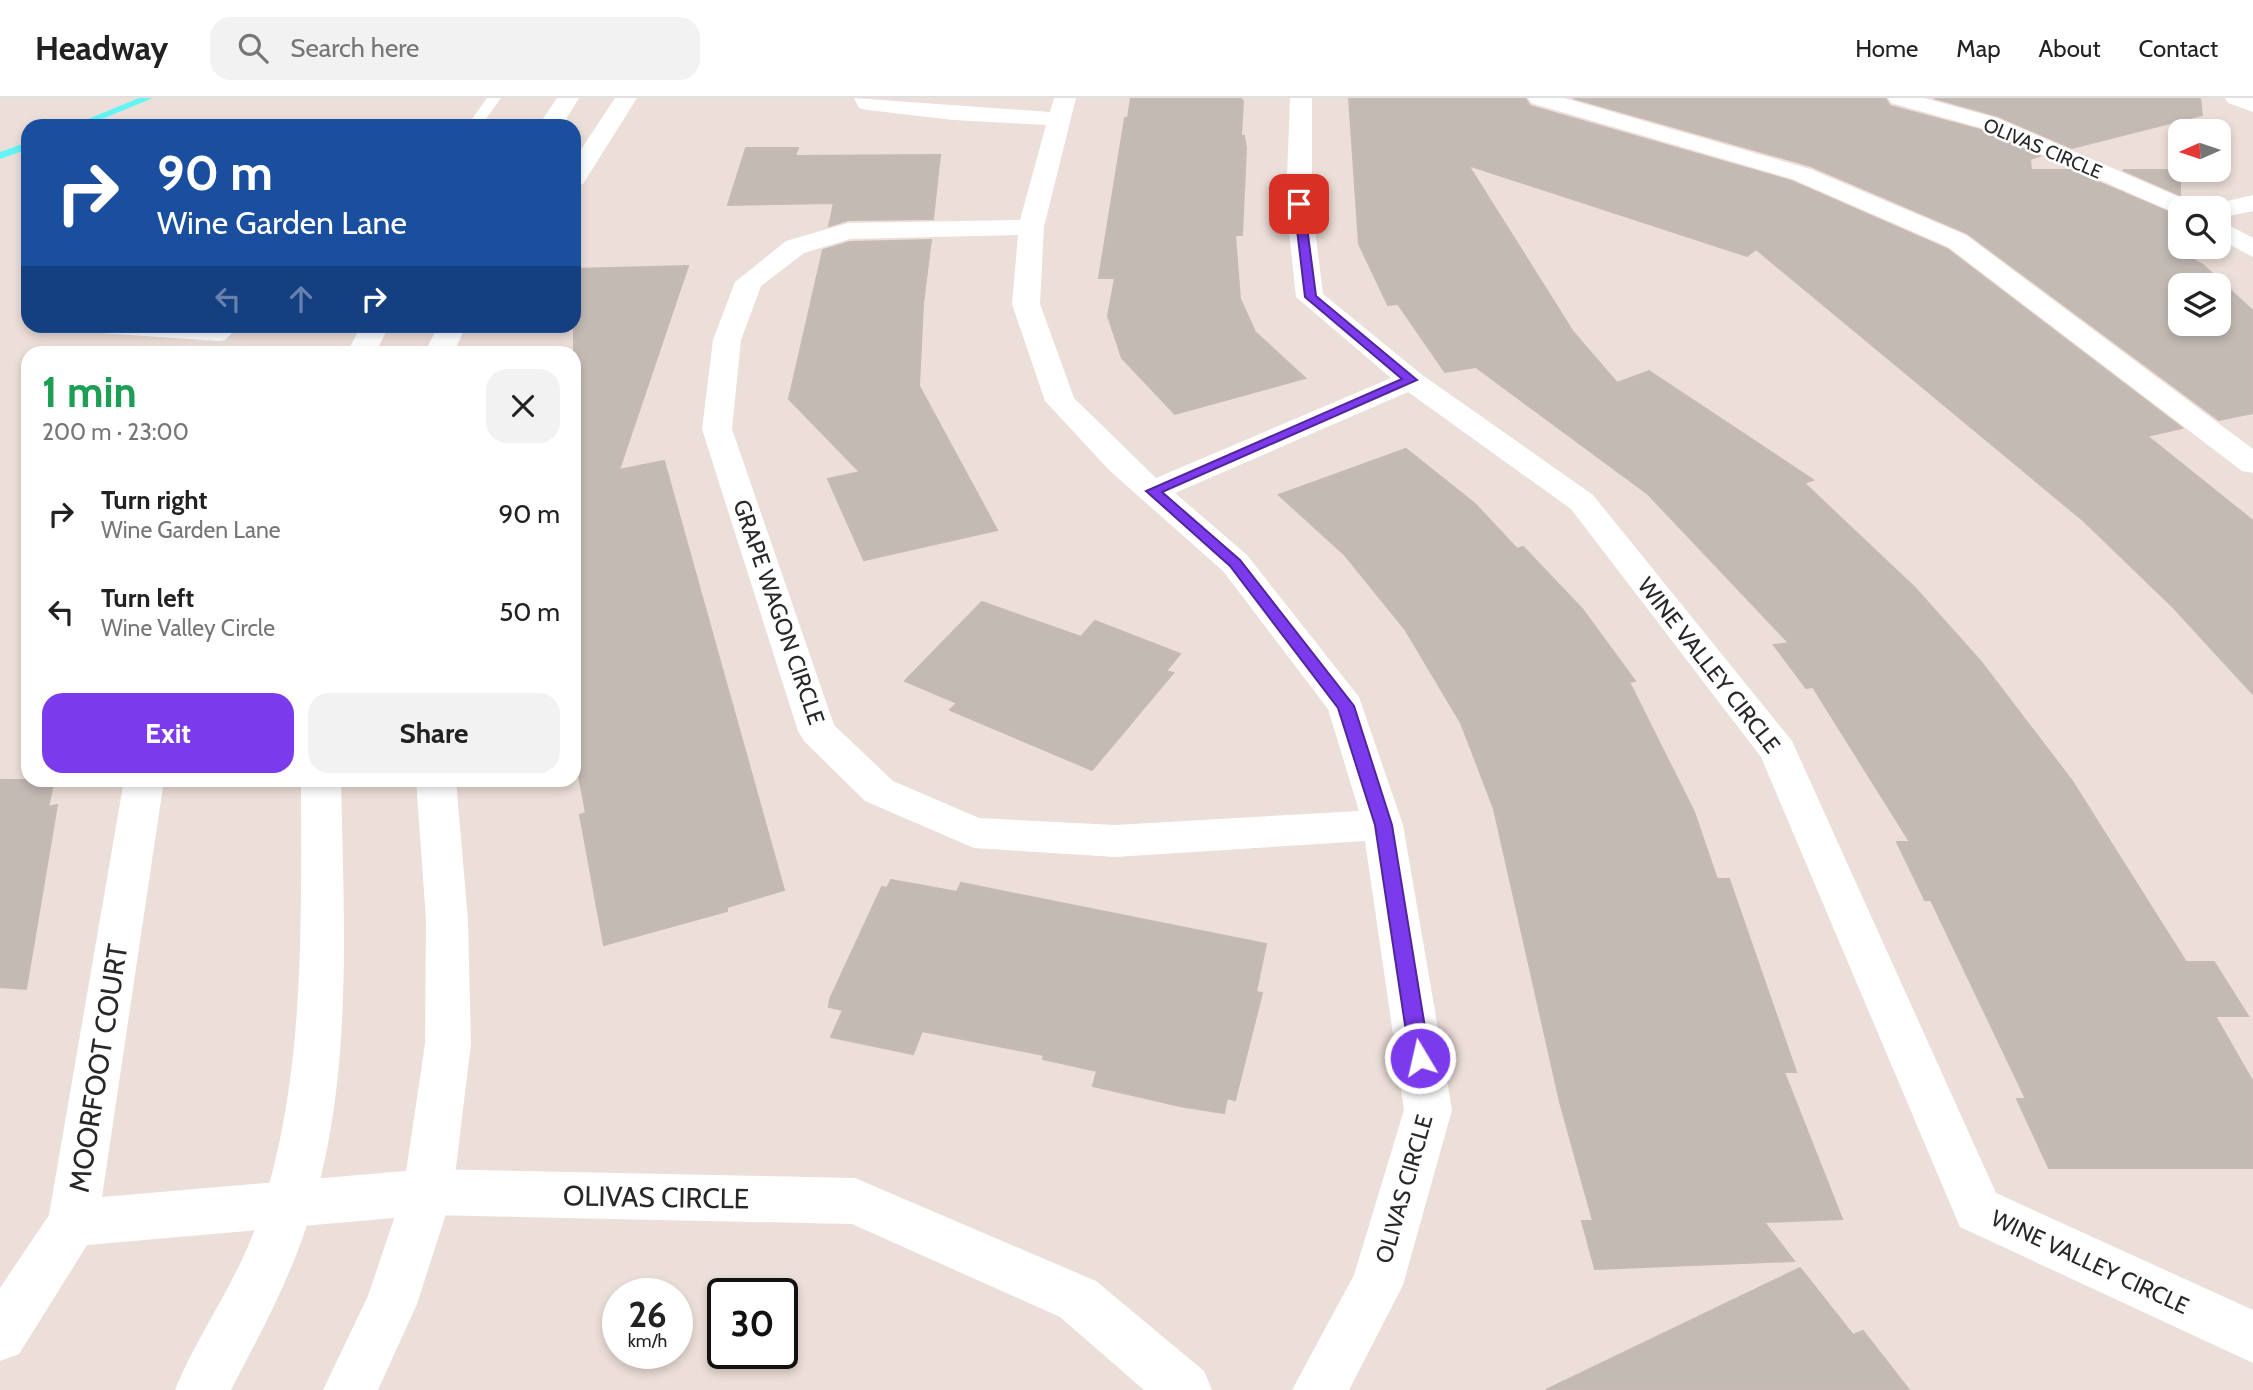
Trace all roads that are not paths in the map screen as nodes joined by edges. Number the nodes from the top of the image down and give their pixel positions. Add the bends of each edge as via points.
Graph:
1 (494, 98) edge
2 (568, 98) edge
3 (626, 98) edge
4 (866, 98) edge
5 (1301, 98) edge
6 (1539, 98) edge
7 (1899, 98) edge
8 (2236, 98) edge
9 (2253, 105) edge
10 (1062, 109) edge
11 (479, 119) edge
12 (554, 119) edge
13 (581, 168) edge
14 (2168, 201) edge
15 (2253, 203) edge
16 (2231, 208) edge
17 (1031, 227) junction
18 (2231, 235) edge
19 (2253, 249) edge
20 (174, 333) edge
21 (222, 333) edge
22 (1410, 380) junction
23 (2253, 464) edge
24 (1153, 491) junction
25 (143, 787) edge
26 (321, 787) edge
27 (437, 787) edge
28 (1383, 825) junction
29 (428, 1192) junction
30 (289, 1204) junction
31 (73, 1223) junction
32 (0, 1335) edge
33 (2253, 1337) edge
34 (202, 1390) edge
35 (350, 1390) edge
36 (1185, 1390) edge
37 (1319, 1390) edge

1 - 11 lane
2 - 12 street
3 - 13 street
4 - 10 street via 867,103 954,113
5 - 22 street, WINE VALLEY CIRCLE via 1299,204 1310,297
6 - 23 street via 1801,174 1957,241
7 - 14 street, OLIVAS CIRCLE via 1989,123
8 - 9 street
10 - 17 street, OLIVAS CIRCLE
15 - 16 street
17 - 24 street, OLIVAS CIRCLE via 1026,304 1060,401
17 - 28 street, GRAPE WAGON CIRCLE via 848,231 795,247 749,282 727,340 718,429 817,731 879,791 974,833 1115,841
18 - 19 street
20 - 21 lane
22 - 24 street
22 - 33 street, WINE VALLEY CIRCLE via 1582,502 1778,751 1978,1210
24 - 28 street, OLIVAS CIRCLE via 1235,563 1346,706
25 - 31 street, MOORFOOT COURT
26 - 30 street via 323,955 316,1069
27 - 29 street via 447,919 448,1044
28 - 37 street, OLIVAS CIRCLE via 1428,1110 1377,1285
29 - 30 street, OLIVAS CIRCLE
29 - 35 street via 391,1304
29 - 36 street, OLIVAS CIRCLE via 855,1201 1078,1300
30 - 31 street, OLIVAS CIRCLE
30 - 34 street via 255,1286
31 - 32 street, MOORFOOT COURT

